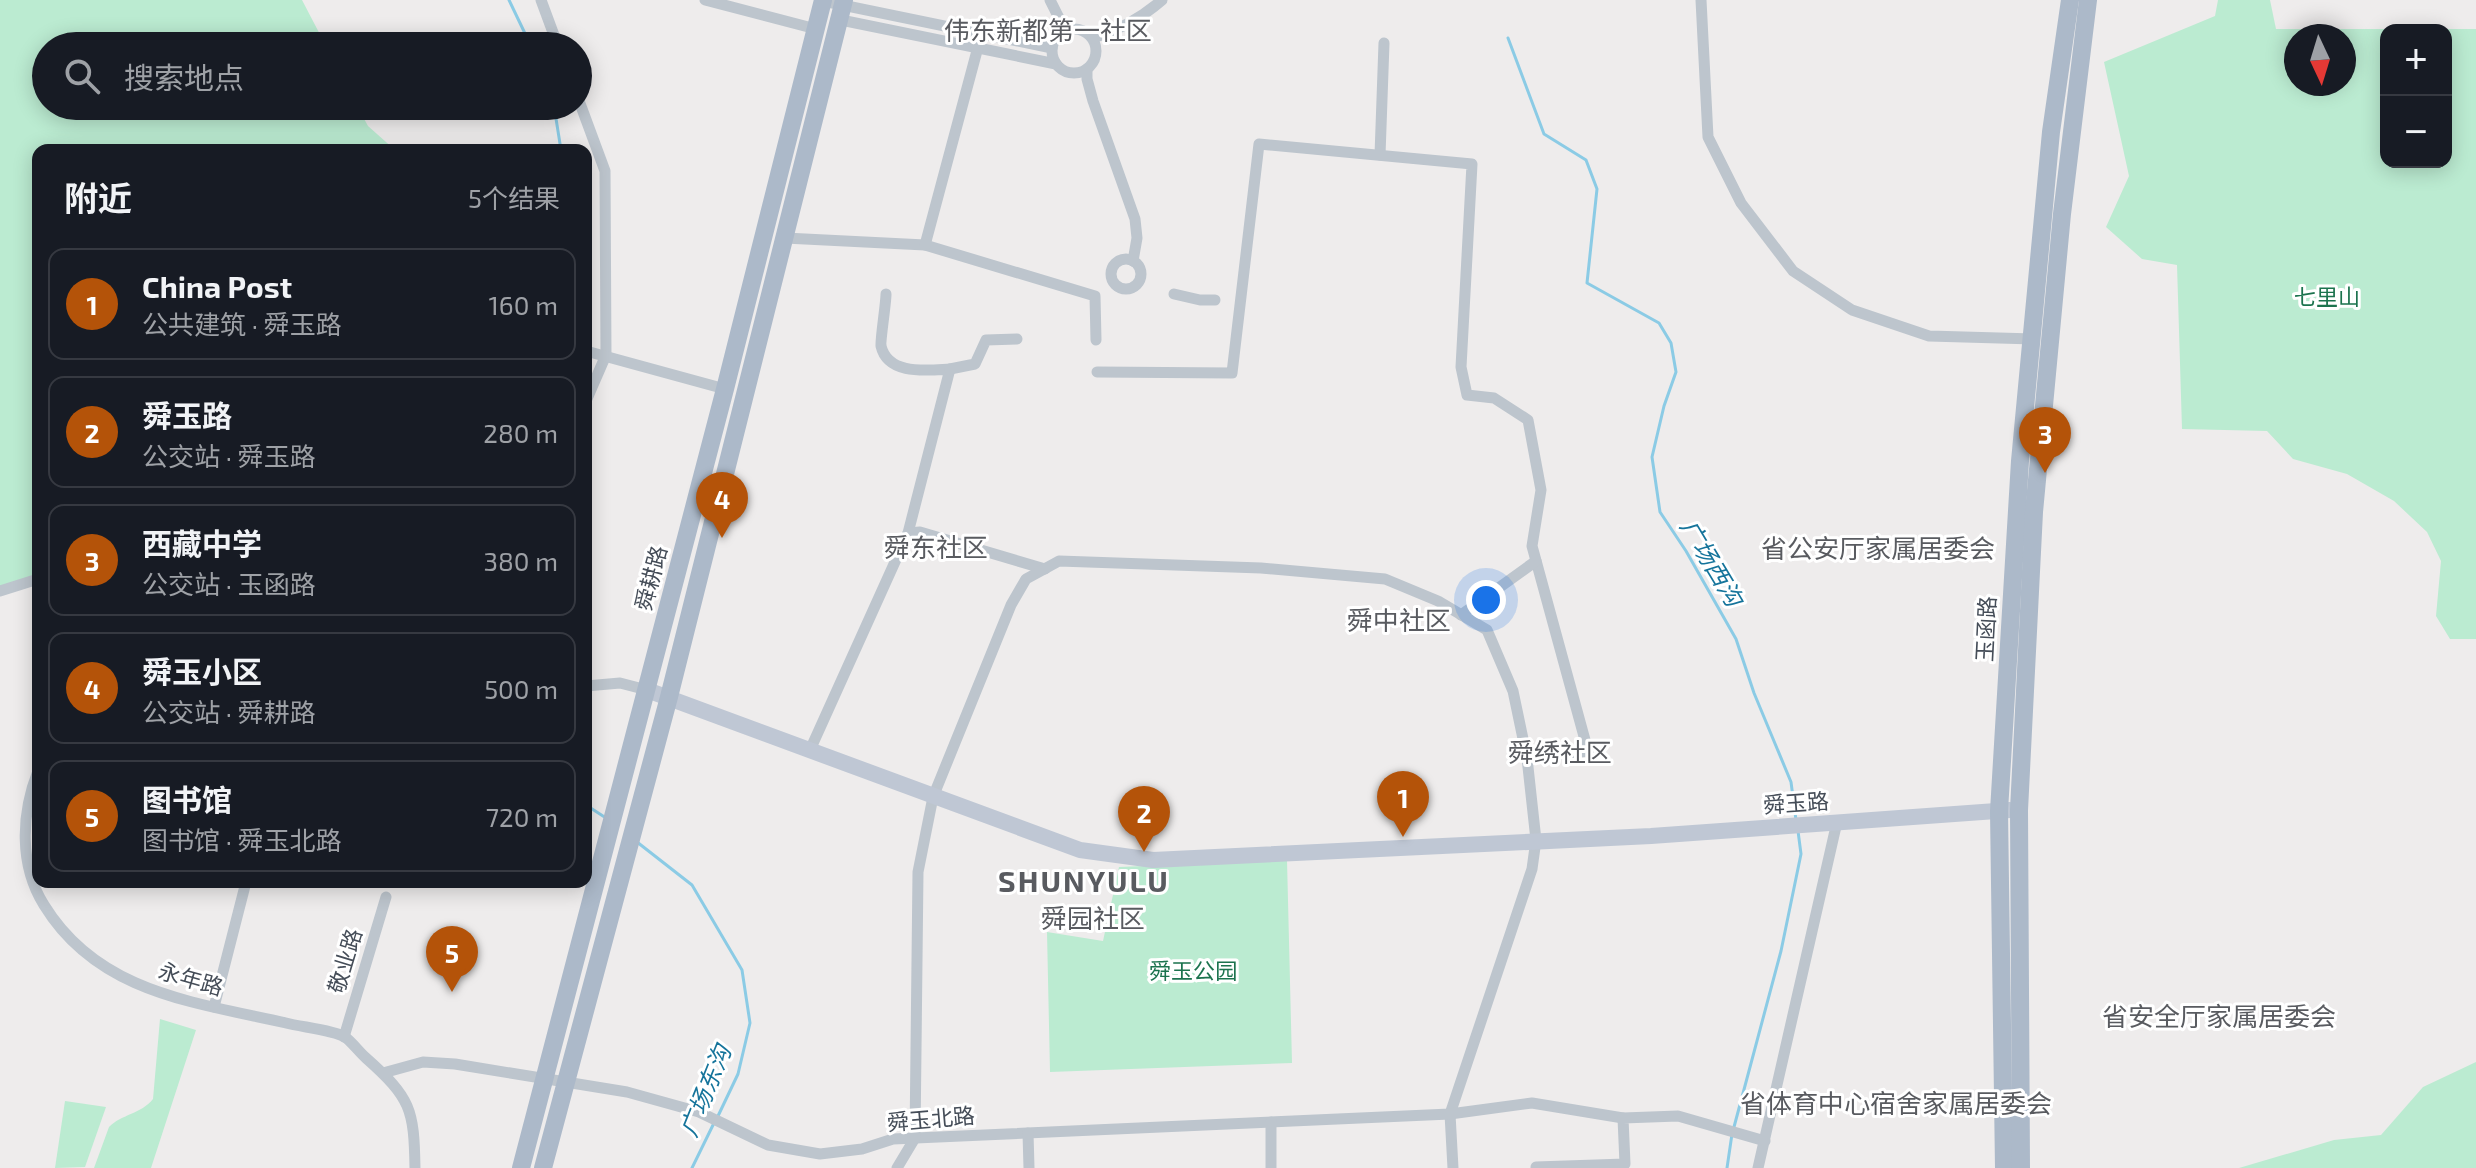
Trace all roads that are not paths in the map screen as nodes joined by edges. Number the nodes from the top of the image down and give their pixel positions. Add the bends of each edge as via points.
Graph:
1 (541, 0) edge
2 (705, 0) edge
3 (1050, 0) edge
4 (1162, 0) edge
5 (1701, 0) edge
6 (2070, 0) edge
7 (2088, 0) edge
8 (842, 8) edge
9 (821, 11) edge
10 (1065, 30) junction
11 (553, 32) edge
12 (1093, 38) junction
13 (1384, 43) dead end
14 (978, 47) junction
15 (1052, 48) junction
16 (1056, 64) junction
17 (1087, 69) junction
18 (586, 120) edge
19 (1380, 155) junction
20 (785, 238) junction
21 (925, 245) junction
22 (1133, 261) junction
23 (1116, 287) junction
24 (886, 294) dead end
25 (1174, 294) dead end
26 (1095, 296) junction
27 (1215, 300) dead end
28 (1017, 339) dead end
29 (2041, 339) junction
30 (1096, 340) dead end
31 (592, 352) edge
32 (606, 355) junction
33 (950, 369) junction
34 (1097, 372) dead end
35 (592, 387) edge
36 (725, 389) junction
37 (908, 533) junction
38 (1536, 561) junction
39 (1045, 569) junction
40 (32, 581) edge
41 (0, 591) edge
42 (1461, 615) junction
43 (592, 685) edge
44 (647, 690) junction
45 (669, 697) junction
46 (810, 750) junction
47 (1527, 758) junction
48 (32, 790) edge
49 (933, 797) junction
50 (2019, 810) junction
51 (1999, 811) junction
52 (1837, 822) junction
53 (1536, 840) junction
54 (32, 878) edge
55 (36, 888) edge
56 (244, 888) edge
57 (386, 897) dead end
58 (214, 1007) junction
59 (344, 1037) junction
60 (383, 1073) junction
61 (545, 1078) junction
62 (566, 1082) junction
63 (1450, 1114) junction
64 (1623, 1118) junction
65 (1271, 1122) junction
66 (1028, 1133) junction
67 (915, 1138) junction
68 (1765, 1141) junction
69 (1536, 1167) edge
70 (415, 1168) edge
71 (521, 1168) edge
72 (543, 1168) edge
73 (897, 1168) edge
74 (1029, 1168) edge
75 (1271, 1168) edge
76 (1453, 1168) edge
77 (1758, 1168) edge
78 (2004, 1168) edge
79 (2021, 1168) edge

1 - 11 street
2 - 9 street
3 - 10 street
4 - 12 street via 1125,27
5 - 29 street via 1708,137 1741,203 1793,271 1852,310 1929,336
6 - 29 main road, 玉函路 via 2051,132
7 - 29 main road, 玉函路
8 - 9 street
8 - 14 street
8 - 15 street
8 - 20 main road, 舜耕路
9 - 36 main road, 舜耕路
10 - 12 street via 1081,29
10 - 15 street
12 - 17 street via 1096,58
13 - 19 street
14 - 16 street
14 - 21 street
15 - 16 street
16 - 17 street via 1067,72
17 - 22 street via 1093,101 1135,219
18 - 32 street via 605,171
19 - 34 street via 1259,144 1232,373
19 - 38 street via 1472,164 1461,367 1467,395 1494,398 1528,420 1541,490 1532,546
20 - 21 street
20 - 45 main road, 舜耕路
21 - 26 street
22 - 23 street via 1114,264 1110,273
22 - 23 street via 1140,281 1129,289
23 - 26 street
24 - 33 street via 881,347 893,364 917,371
25 - 27 street
26 - 30 street
28 - 33 street via 986,340 975,364
29 - 50 main road, 玉函路
29 - 51 main road, 玉函路 via 2020,461
31 - 32 street
32 - 35 street
32 - 36 street
33 - 37 street
36 - 44 main road, 舜耕路
37 - 39 street via 920,532
37 - 46 street
38 - 42 street
38 - 47 street via 1588,751
39 - 42 street via 1059,561 1183,564 1385,579
39 - 49 street via 1026,579 1011,605
40 - 41 street
42 - 47 street via 1487,630 1513,691
43 - 44 street via 620,683
44 - 45 street, 舜玉路
44 - 61 main road, 舜耕路
45 - 46 street, 舜玉路
45 - 62 main road, 舜耕路
46 - 49 street, 舜玉路
47 - 53 street
48 - 54 street, 永年路 via 25,839
49 - 53 street, 舜玉路 via 1080,850 1142,859
49 - 67 street via 918,872
50 - 51 street, 舜玉路
50 - 79 main road, 玉函路
51 - 52 street, 舜玉路
51 - 78 main road, 玉函路
52 - 53 street, 舜玉路
52 - 68 street
53 - 63 street via 1532,869
55 - 58 street, 永年路 via 59,928 86,955 163,995
56 - 58 street
57 - 59 street, 敬业路
58 - 59 street, 永年路
59 - 60 street, 永年路
60 - 61 street, 舜玉北路 via 423,1062
60 - 70 street, 永年路 via 401,1091 414,1124
61 - 62 street, 舜玉北路
61 - 71 main road, 舜耕路
62 - 67 street, 舜玉北路 via 699,1112 768,1145 820,1154
62 - 72 main road, 舜耕路
63 - 64 street, 舜玉北路 via 1532,1103
63 - 65 street, 舜玉北路
63 - 76 street
64 - 68 street, 舜玉北路 via 1678,1116
64 - 69 street via 1625,1164
65 - 66 street, 舜玉北路
65 - 75 street
66 - 67 street, 舜玉北路
66 - 74 street
67 - 73 street
68 - 77 street

